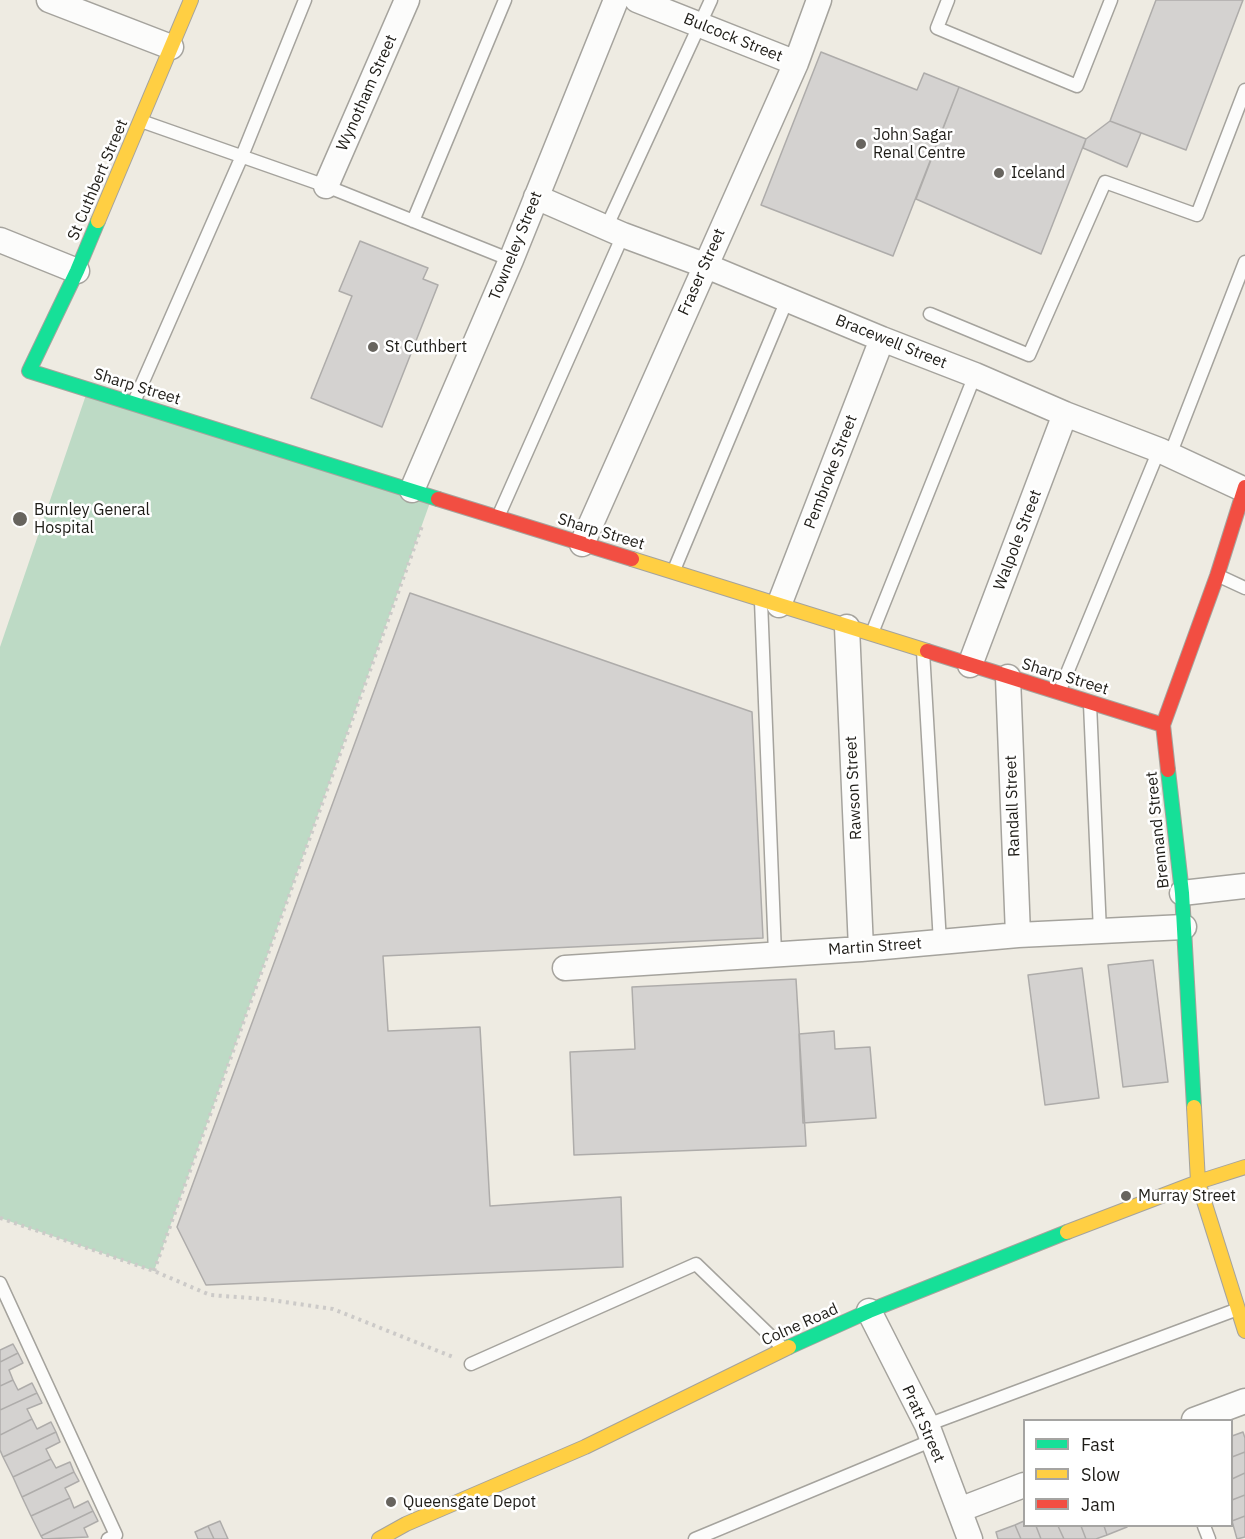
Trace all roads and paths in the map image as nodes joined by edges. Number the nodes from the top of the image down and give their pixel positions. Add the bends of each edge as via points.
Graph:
1 (49, 0) edge
2 (191, 0) edge
3 (305, 0) edge
4 (407, 0) edge
5 (505, 0) edge
6 (616, 0) edge
7 (637, 0) edge
8 (711, 0) edge
9 (819, 0) edge
10 (948, 0) edge
11 (1111, 0) edge
12 (701, 25) junction
13 (171, 47) junction
14 (796, 63) junction
15 (1245, 90) edge
16 (141, 121) junction
17 (242, 156) junction
18 (326, 186) junction
19 (536, 196) junction
20 (412, 221) junction
21 (614, 232) junction
22 (0, 240) edge
23 (510, 260) junction
24 (1245, 262) edge
25 (704, 265) junction
26 (77, 271) junction
27 (787, 300) junction
28 (930, 314) dead end
29 (882, 339) junction
30 (29, 371) joint
31 (975, 375) junction
32 (133, 403) junction
33 (1065, 414) junction
34 (1165, 453) junction
35 (1245, 489) edge
36 (422, 494) junction
37 (498, 517) junction
38 (582, 544) junction
39 (673, 572) junction
40 (1217, 576) junction
41 (1245, 588) edge
42 (770, 603) junction
43 (847, 627) junction
44 (872, 634) junction
45 (923, 650) junction
46 (970, 665) junction
47 (1008, 677) junction
48 (1059, 693) junction
49 (1090, 702) junction
50 (1163, 725) junction
51 (1245, 886) edge
52 (1182, 893) junction
53 (1184, 927) junction
54 (1100, 932) junction
55 (1018, 935) junction
56 (940, 942) junction
57 (861, 949) junction
58 (775, 954) junction
59 (565, 968) dead end
60 (1245, 1167) edge
61 (1198, 1182) junction
62 (0, 1218) edge
63 (154, 1271) junction
64 (0, 1282) edge
65 (1241, 1308) edge
66 (869, 1311) junction
67 (1245, 1331) edge
68 (784, 1349) junction
69 (471, 1364) joint
70 (1245, 1401) edge
71 (1197, 1419) edge
72 (930, 1433) junction
73 (1023, 1486) edge
74 (961, 1530) edge
75 (108, 1539) edge
76 (379, 1539) edge
77 (694, 1539) edge

1 - 13 street
2 - 13 street, St Cuthbert Street
3 - 17 lane
4 - 18 street, Wynotham Street
5 - 20 lane
6 - 19 street, Towneley Street
7 - 12 street, Bulcock Street
8 - 12 lane
9 - 14 street, Fraser Street
10 - 11 lane via 937,28 1077,86
12 - 14 street, Bulcock Street
12 - 21 lane
13 - 16 street, St Cuthbert Street
14 - 25 street, Fraser Street
15 - 28 lane via 1197,215 1105,182 1029,355
16 - 17 lane
16 - 26 street, St Cuthbert Street
17 - 18 lane
17 - 32 lane
18 - 20 lane
19 - 21 street, Bracewell Street
19 - 23 street, Towneley Street
20 - 23 lane
21 - 25 street, Bracewell Street
21 - 37 lane
22 - 26 street
23 - 36 street, Towneley Street
24 - 34 lane
25 - 27 street, Bracewell Street
25 - 38 street, Fraser Street
26 - 30 street, St Cuthbert Street
27 - 29 street, Bracewell Street
27 - 39 lane
29 - 31 street, Bracewell Street
29 - 42 street, Pembroke Street
30 - 32 street, Sharp Street
31 - 33 street, Bracewell Street
31 - 44 lane
32 - 36 street, Sharp Street
33 - 34 street, Bracewell Street
33 - 46 street, Walpole Street
34 - 35 street, Bracewell Street
34 - 48 lane
35 - 40 street, Brennand Street
36 - 37 street, Sharp Street
36 - 63 path
37 - 38 street, Sharp Street
38 - 39 street, Sharp Street
39 - 42 street, Sharp Street
40 - 41 lane
40 - 50 street, Brennand Street
42 - 43 street, Sharp Street
42 - 58 lane
43 - 44 street, Sharp Street
43 - 57 street, Rawson Street
44 - 45 street, Sharp Street
45 - 46 street, Sharp Street
45 - 56 lane
46 - 47 street, Sharp Street
47 - 48 street, Sharp Street
47 - 55 street, Randall Street
48 - 49 street, Sharp Street
49 - 50 street, Sharp Street
49 - 54 lane
50 - 52 street, Brennand Street
51 - 52 street
52 - 53 street, Brennand Street
53 - 54 street, Martin Street
53 - 61 street, Brennand Street
54 - 55 street, Martin Street
55 - 56 street, Martin Street
56 - 57 street, Martin Street
57 - 58 street, Martin Street
58 - 59 street, Martin Street
60 - 61 street, Colne Road
61 - 65 street
61 - 66 street, Colne Road
62 - 63 path
63 - 69 path via 210,1295 333,1309
64 - 75 lane via 116,1535
65 - 67 street
65 - 72 lane
66 - 68 street, Colne Road
66 - 72 street, Pratt Street
68 - 69 lane via 696,1264
68 - 76 street, Colne Road via 585,1447
70 - 71 street
72 - 74 street, Pratt Street
72 - 77 lane
73 - 74 street

